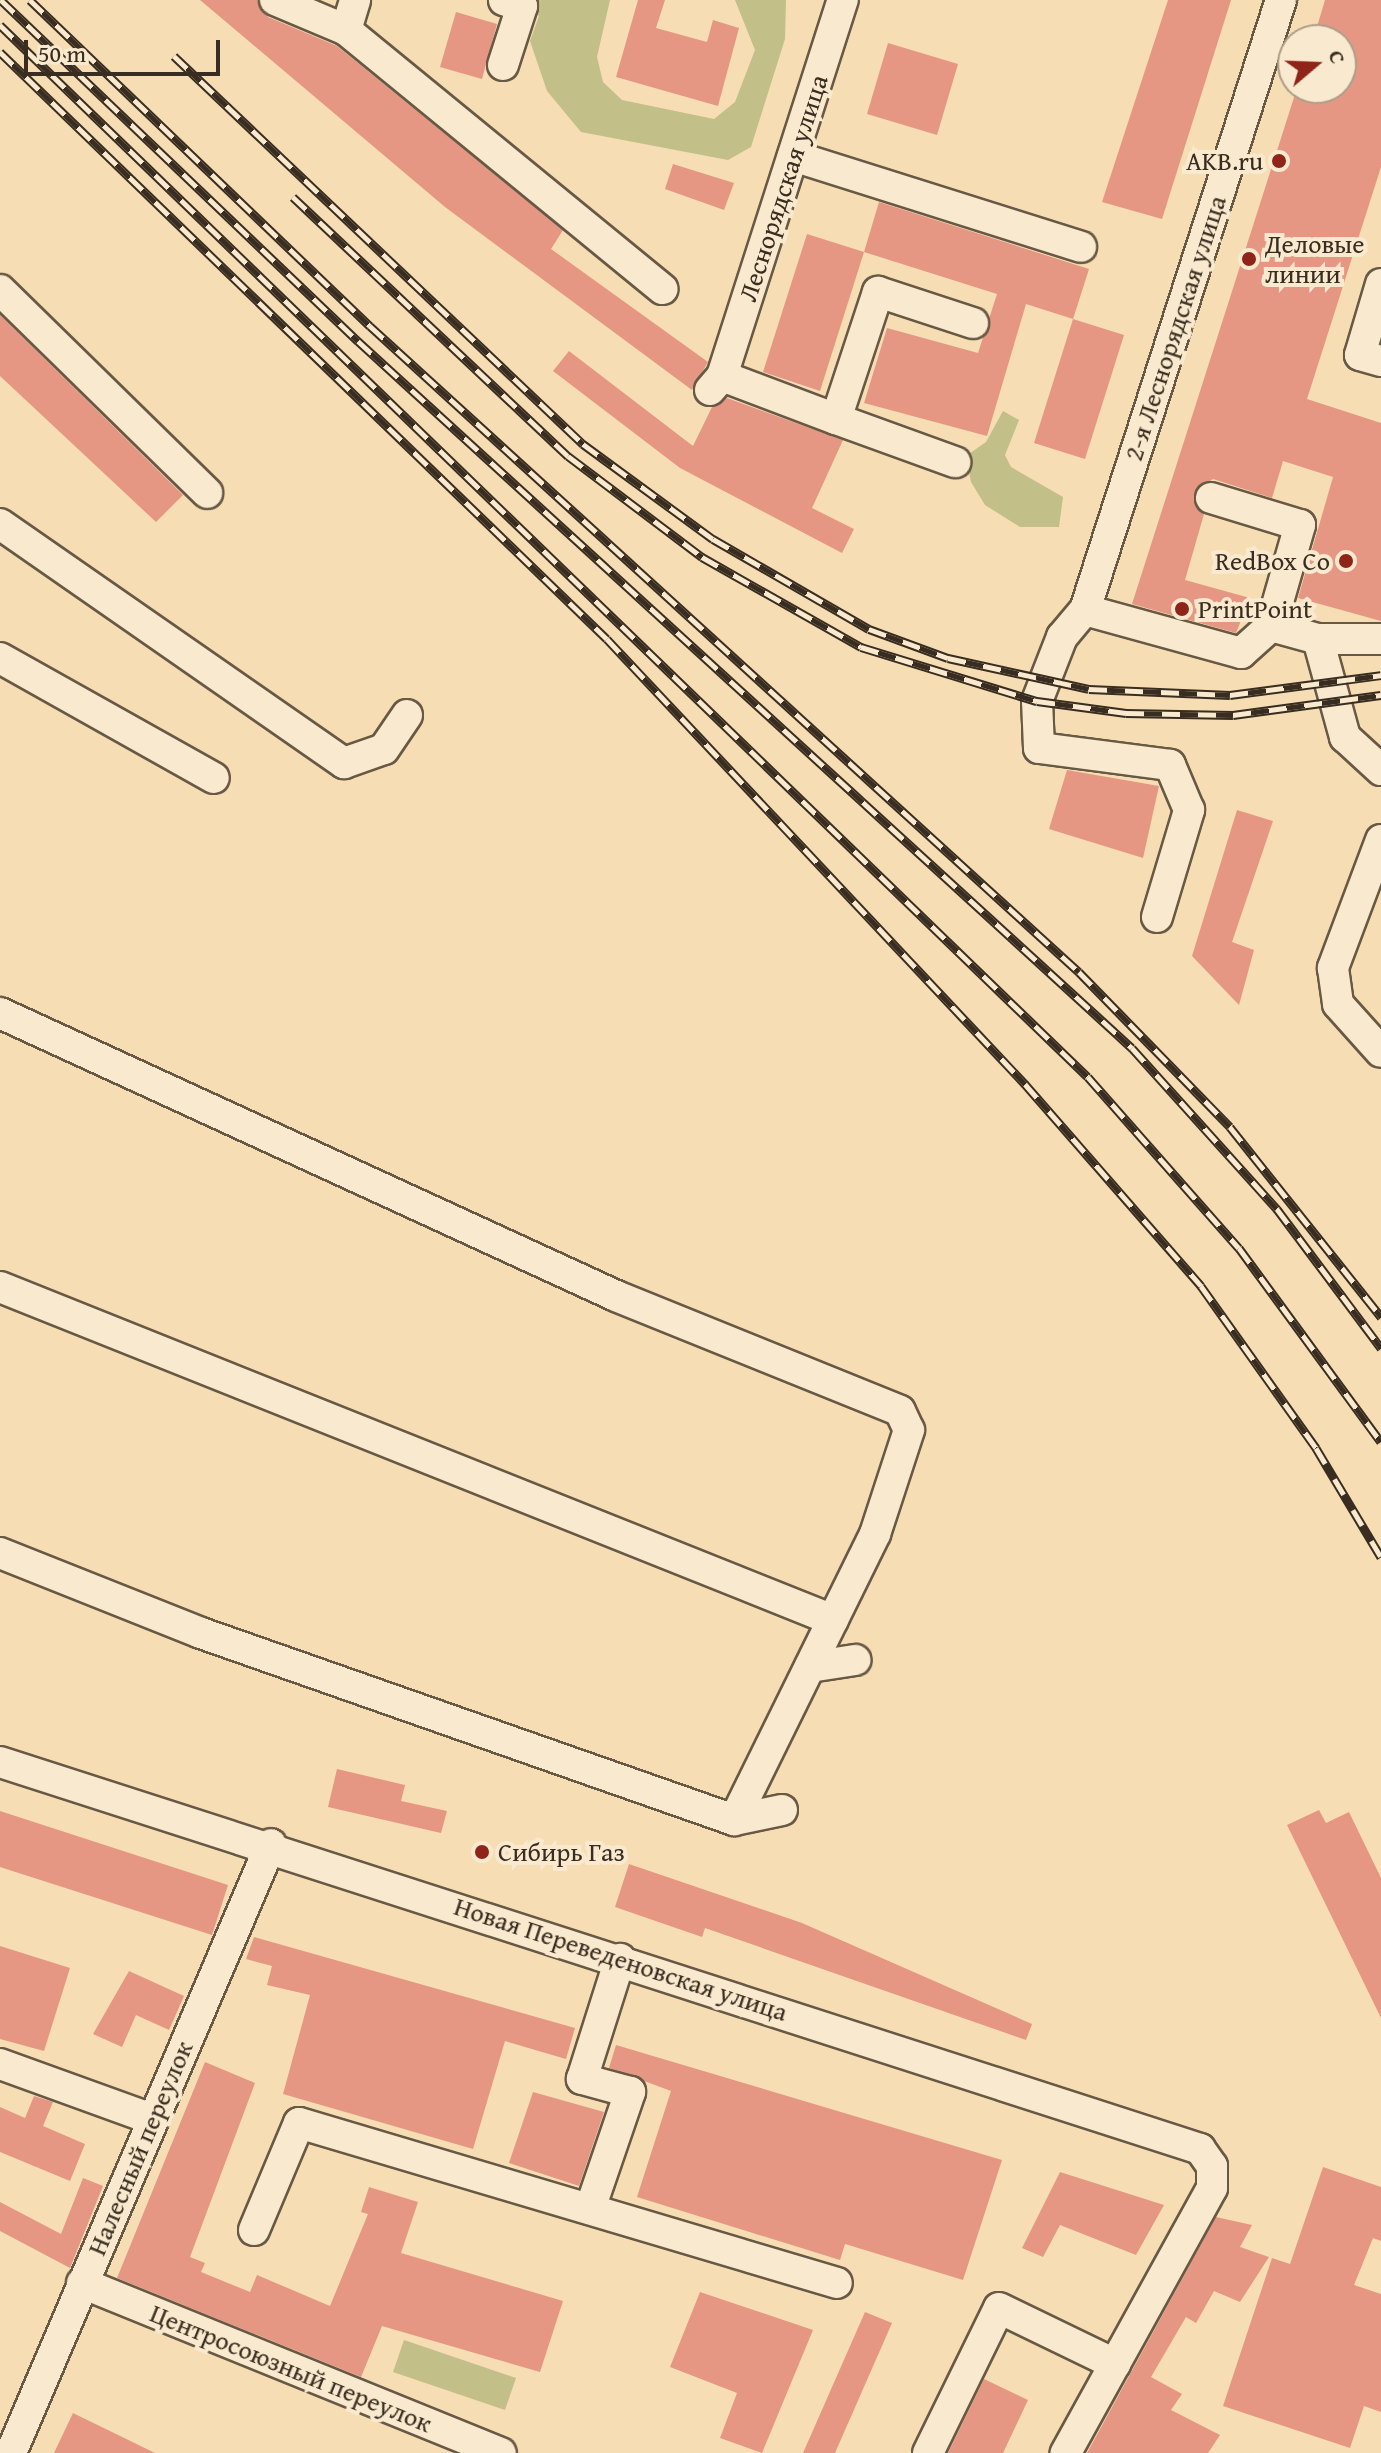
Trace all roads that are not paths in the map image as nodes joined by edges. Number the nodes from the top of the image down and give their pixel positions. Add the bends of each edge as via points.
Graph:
1 (275, 0) edge
2 (355, 0) edge
3 (504, 0) edge
4 (843, 0) edge
5 (1281, 0) edge
6 (346, 30) junction
7 (503, 65) dead end
8 (793, 156) junction
9 (1081, 247) dead end
10 (1381, 284) edge
11 (663, 289) dead end
12 (0, 290) edge
13 (973, 323) dead end
14 (1381, 361) edge
15 (836, 419) junction
16 (955, 462) dead end
17 (207, 493) dead end
18 (1211, 498) dead end
19 (0, 524) edge
20 (1085, 610) junction
21 (1271, 626) junction
22 (1318, 639) junction
23 (1381, 639) edge
24 (0, 658) edge
25 (407, 715) dead end
26 (1381, 770) edge
27 (214, 778) dead end
28 (1381, 840) edge
29 (1157, 917) dead end
30 (0, 1013) edge
31 (1381, 1052) edge
32 (0, 1287) edge
33 (0, 1553) edge
34 (833, 1620) junction
35 (855, 1660) dead end
36 (810, 1667) junction
37 (0, 1762) edge
38 (782, 1810) dead end
39 (734, 1820) junction
40 (271, 1844) junction
41 (620, 1959) junction
42 (0, 2064) edge
43 (152, 2119) junction
44 (590, 2209) junction
45 (254, 2230) dead end
46 (82, 2283) junction
47 (837, 2283) dead end
48 (1115, 2364) junction
49 (486, 2450) edge
50 (11, 2453) edge
51 (928, 2453) edge
52 (1066, 2453) edge

1 - 6 street
2 - 6 street
3 - 7 street via 522,6
4 - 8 street, Леснорядская улица
5 - 20 street, 2-я Леснорядская улица
6 - 11 street
8 - 9 street
8 - 15 street, Леснорядская улица via 716,383
10 - 14 street via 1360,355
12 - 17 street
13 - 15 street via 878,292
15 - 16 street
18 - 21 street via 1300,525
19 - 25 street via 344,763 384,749
20 - 21 street via 1241,653
20 - 29 street via 1062,637 1037,701 1034,735 1039,748 1170,765 1189,810
21 - 22 street
22 - 23 street
22 - 26 street via 1345,737
24 - 27 street
28 - 31 street via 1333,968 1338,1004
30 - 34 street via 616,1296 900,1411 909,1430 896,1479
32 - 34 street
33 - 39 street via 201,1633
34 - 36 street
35 - 36 street
36 - 39 street
37 - 40 street, Новая Переведеновская улица
38 - 39 street
40 - 41 street, Новая Переведеновская улица
40 - 43 street, Налесный переулок
41 - 44 street via 582,2079 630,2092
41 - 48 street, Новая Переведеновская улица via 1200,2149 1212,2166 1212,2188
42 - 43 street
43 - 46 street, Налесный переулок
44 - 45 street via 299,2123
44 - 47 street
46 - 49 street, Центросоюзный переулок
46 - 50 street, Налесный переулок
48 - 51 street via 999,2308
48 - 52 street

